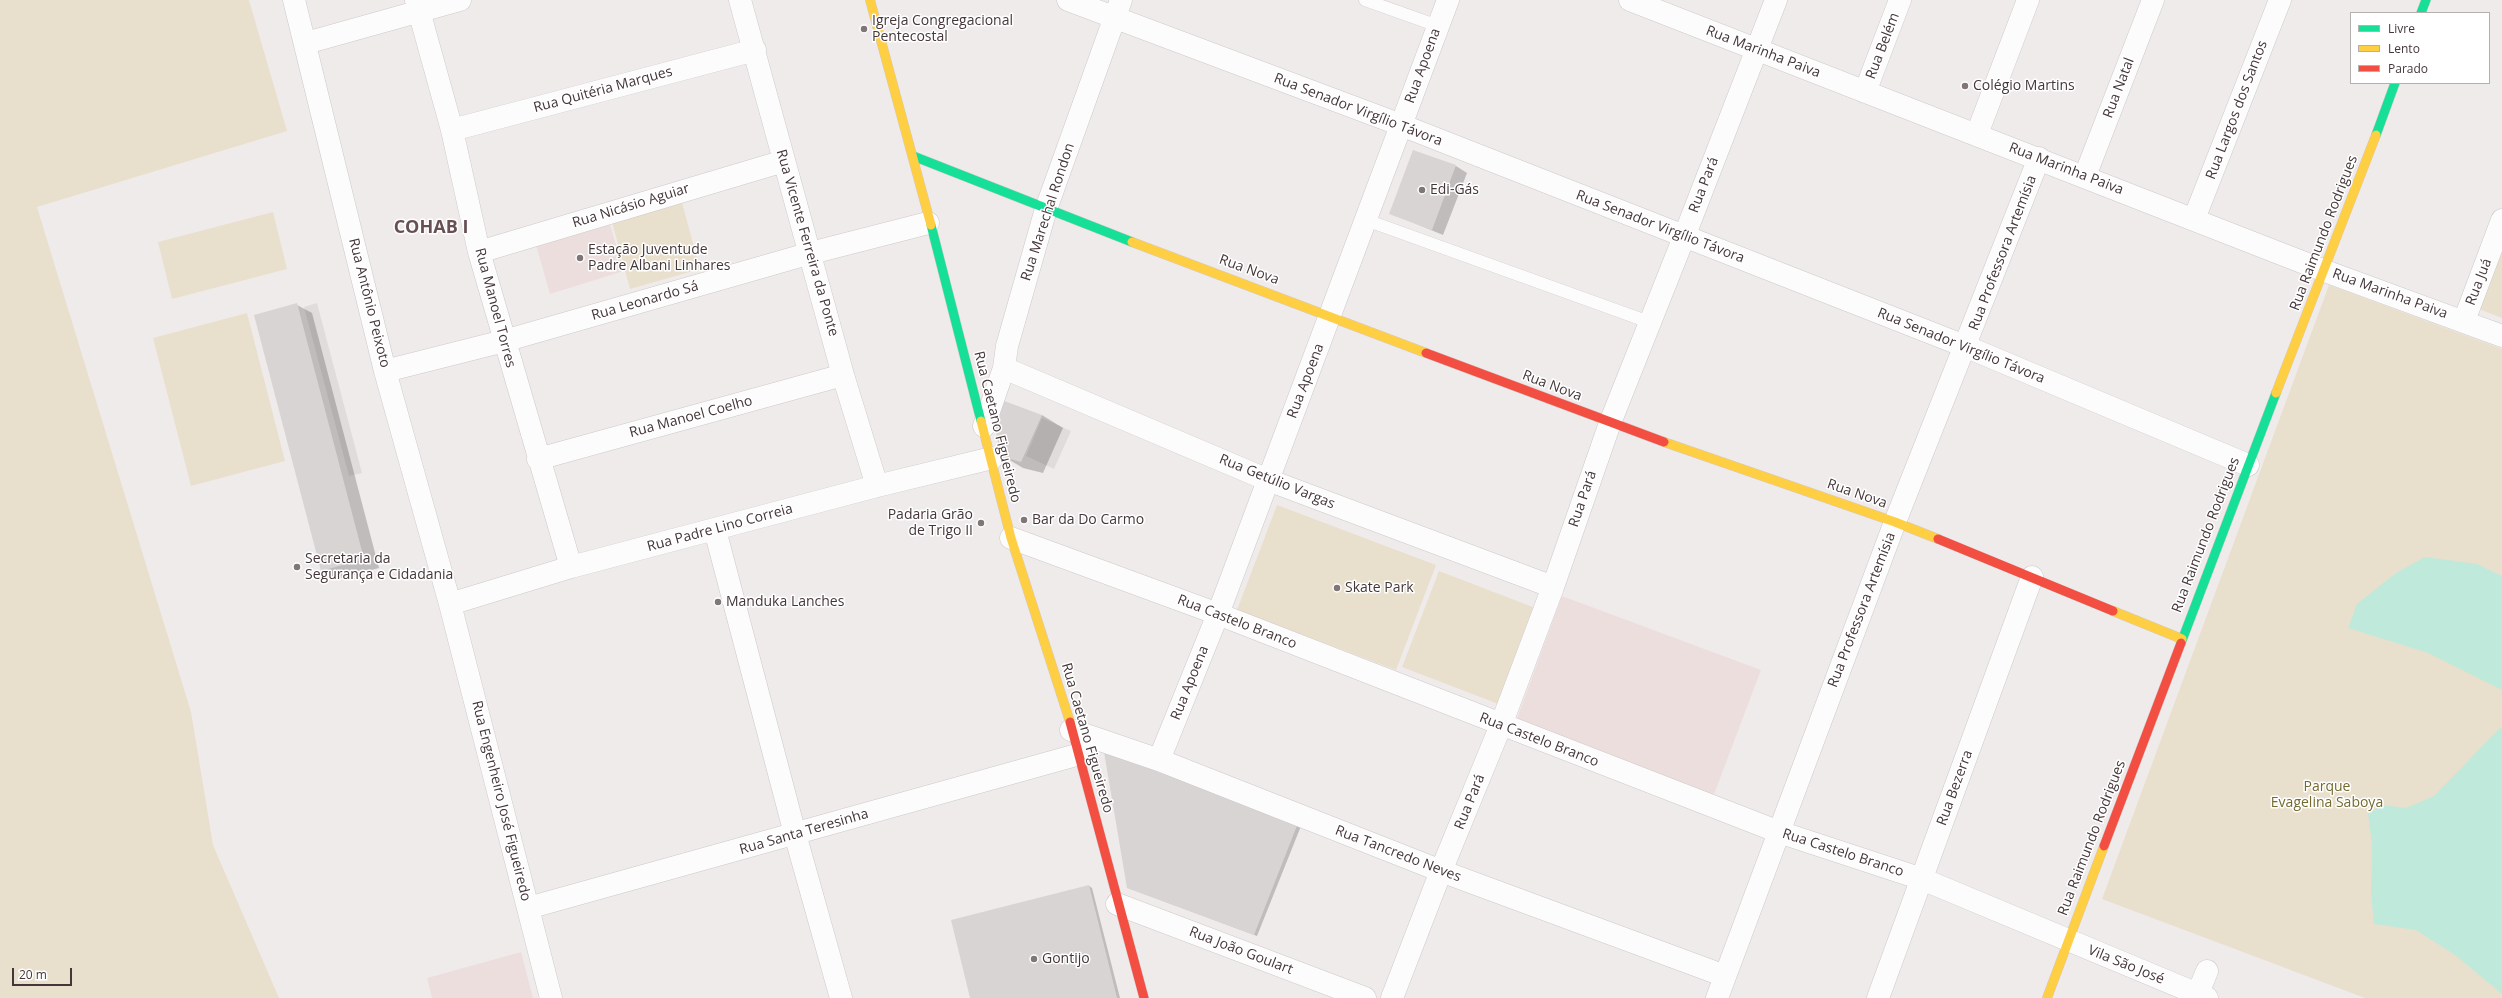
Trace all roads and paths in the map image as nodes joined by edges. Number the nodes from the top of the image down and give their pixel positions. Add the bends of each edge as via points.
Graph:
1 (294, 0) edge
2 (460, 0) edge
3 (740, 0) edge
4 (870, 0) edge
5 (1068, 0) edge
6 (1365, 0) edge
7 (1448, 0) edge
8 (1630, 0) edge
9 (1776, 0) edge
10 (1900, 0) edge
11 (2028, 0) edge
12 (2153, 0) edge
13 (2280, 0) edge
14 (2426, 0) edge
15 (418, 6) edge
16 (1118, 9) edge
17 (2422, 12) edge
18 (1438, 26) junction
19 (306, 43) junction
20 (755, 50) junction
21 (1756, 50) junction
22 (2395, 84) edge
23 (1865, 92) junction
24 (1402, 125) junction
25 (452, 130) junction
26 (1977, 134) junction
27 (913, 156) junction
28 (2039, 158) junction
29 (784, 161) junction
30 (2085, 176) junction
31 (1046, 209) junction
32 (2194, 219) junction
33 (1366, 220) junction
34 (2502, 220) edge
35 (928, 223) junction
36 (1684, 237) junction
37 (479, 252) junction
38 (811, 253) junction
39 (2325, 271) junction
40 (1331, 315) junction
41 (2464, 321) junction
42 (1649, 322) junction
43 (2502, 336) edge
44 (504, 341) junction
45 (1967, 347) junction
46 (1004, 368) junction
47 (385, 371) junction
48 (843, 375) junction
49 (1610, 423) junction
50 (984, 426) junction
51 (992, 458) junction
52 (538, 459) junction
53 (2248, 465) junction
54 (1268, 480) junction
55 (877, 486) junction
56 (1895, 522) junction
57 (715, 530) junction
58 (1011, 538) junction
59 (570, 567) junction
60 (2032, 577) junction
61 (1553, 587) junction
62 (450, 604) junction
63 (1218, 614) junction
64 (2182, 639) junction
65 (1501, 726) junction
66 (1071, 730) junction
67 (1080, 754) junction
68 (1159, 760) junction
69 (1779, 832) junction
70 (795, 834) junction
71 (1441, 871) junction
72 (1922, 879) junction
73 (1117, 904) junction
74 (528, 908) junction
75 (2068, 940) junction
76 (2207, 971) dead end
77 (1725, 976) junction
78 (2200, 997) edge
79 (550, 998) edge
80 (842, 998) edge
81 (1144, 998) edge
82 (1365, 998) edge
83 (1392, 998) edge
84 (1716, 998) edge
85 (1878, 998) edge
86 (2047, 998) edge

1 - 19 street, Rua Antônio Peixoto
2 - 15 street
3 - 20 street, Rua Vicente Ferreira da Ponte
4 - 27 main road, Rua Caetano Figueiredo
5 - 16 street, Rua Senador Virgílio Távora
6 - 18 lane
7 - 18 street, Rua Apoena
8 - 21 street, Rua Marinha Paiva
9 - 21 street, Rua Pará
10 - 23 street, Rua Belém
11 - 26 street
12 - 30 street, Rua Natal
13 - 32 street, Rua Largos dos Santos
14 - 17 main road
15 - 19 street
15 - 25 street, Rua Manoel Torres
16 - 24 street, Rua Senador Virgílio Távora
16 - 31 street, Rua Marechal Rondon
18 - 24 street, Rua Apoena
19 - 47 street, Rua Antônio Peixoto
20 - 25 street, Rua Quitéria Marques
20 - 29 street, Rua Vicente Ferreira da Ponte
21 - 23 street, Rua Marinha Paiva
21 - 36 street, Rua Pará
22 - 39 main road, Rua Raimundo Rodrigues
23 - 26 street, Rua Marinha Paiva
24 - 33 street, Rua Apoena
24 - 36 street, Rua Senador Virgílio Távora
25 - 37 street, Rua Manoel Torres
26 - 28 street, Rua Marinha Paiva
27 - 31 main road, Rua Nova
27 - 35 main road, Rua Caetano Figueiredo
28 - 30 street, Rua Marinha Paiva
28 - 45 street, Rua Professora Artemísia
29 - 37 street, Rua Nicásio Aguiar
29 - 38 street, Rua Vicente Ferreira da Ponte
30 - 32 street, Rua Marinha Paiva
31 - 40 main road, Rua Nova
31 - 46 street, Rua Marechal Rondon via 1007,346
32 - 39 street, Rua Marinha Paiva
33 - 40 street, Rua Apoena
33 - 42 lane
34 - 41 street, Rua Juá
35 - 38 street, Rua Leonardo Sá
35 - 50 main road, Rua Caetano Figueiredo
36 - 42 street, Rua Pará
36 - 45 street, Rua Senador Virgílio Távora
37 - 44 street, Rua Manoel Torres
38 - 44 street, Rua Leonardo Sá
38 - 48 street, Rua Vicente Ferreira da Ponte
39 - 41 street, Rua Marinha Paiva
39 - 53 main road, Rua Raimundo Rodrigues
40 - 49 main road, Rua Nova
40 - 54 street, Rua Apoena
41 - 43 street, Rua Marinha Paiva
42 - 49 street, Rua Pará
44 - 47 street, Rua Leonardo Sá
44 - 52 street, Rua Manoel Torres
45 - 53 street, Rua Senador Virgílio Távora
45 - 56 street, Rua Professora Artemísia
46 - 50 street, Rua Marechal Rondon
46 - 54 street, Rua Getúlio Vargas
47 - 62 street, Rua Antônio Peixoto
48 - 52 street, Rua Manoel Coelho
48 - 55 street, Rua Vicente Ferreira da Ponte
49 - 56 main road, Rua Nova
49 - 61 street, Rua Pará
50 - 51 main road, Rua Caetano Figueiredo
51 - 55 street, Rua Padre Lino Correia
51 - 58 main road, Rua Caetano Figueiredo
52 - 59 street, Rua Manoel Torres
53 - 64 main road, Rua Raimundo Rodrigues
54 - 61 street, Rua Getúlio Vargas
54 - 63 street, Rua Apoena
55 - 57 street, Rua Padre Lino Correia
56 - 60 main road, Rua Nova
56 - 69 street, Rua Professora Artemísia
57 - 59 street, Rua Padre Lino Correia
57 - 70 street
58 - 63 street, Rua Castelo Branco
58 - 66 main road, Rua Caetano Figueiredo
59 - 62 street, Rua Padre Lino Correia
60 - 64 main road, Rua Nova
60 - 72 street, Rua Bezerra
61 - 65 street, Rua Pará
62 - 74 street, Rua Engenheiro José Figueiredo
63 - 65 street, Rua Castelo Branco
63 - 68 street, Rua Apoena
64 - 75 main road, Rua Raimundo Rodrigues
65 - 69 street, Rua Castelo Branco
65 - 71 street, Rua Pará
66 - 67 main road, Rua Caetano Figueiredo
66 - 68 street, Rua Tancredo Neves
67 - 70 street, Rua Santa Teresinha
67 - 73 main road, Rua Caetano Figueiredo
68 - 71 street, Rua Tancredo Neves
69 - 72 street, Rua Castelo Branco
69 - 77 street, Rua Professora Artemísia
70 - 74 street, Rua Santa Teresinha
70 - 80 street
71 - 77 street, Rua Tancredo Neves
71 - 83 street, Rua Pará
72 - 75 street, Rua Castelo Branco
72 - 85 street, Rua Bezerra
73 - 81 main road, Rua Caetano Figueiredo
73 - 82 street, Rua João Goulart
74 - 79 street, Rua Engenheiro José Figueiredo
75 - 78 street, Vila São José
75 - 86 main road, Rua Raimundo Rodrigues
76 - 78 street
77 - 84 street, Rua Professora Artemísia

